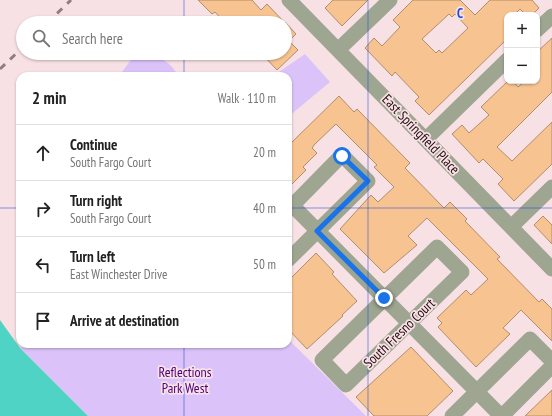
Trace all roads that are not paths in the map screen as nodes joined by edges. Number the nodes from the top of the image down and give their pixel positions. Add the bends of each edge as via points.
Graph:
1 (289, 0) edge
2 (390, 0) edge
3 (552, 16) edge
4 (540, 27) edge
5 (338, 50) junction
6 (504, 63) edge
7 (426, 140) junction
8 (552, 186) edge
9 (292, 206) edge
10 (292, 210) edge
11 (511, 227) junction
12 (317, 231) junction
13 (292, 256) edge
14 (552, 269) edge
15 (384, 298) junction
16 (409, 323) junction
17 (552, 361) edge
18 (552, 366) edge
19 (477, 392) junction
20 (452, 416) edge
21 (502, 416) edge

1 - 5 street, East Springfield Place
2 - 5 street
3 - 4 street
5 - 7 street, East Springfield Place
6 - 7 street
7 - 11 street, East Springfield Place
8 - 11 street
9 - 12 street via 342,156 368,181
10 - 12 street
11 - 14 street, East Springfield Place
12 - 13 street
12 - 15 street
15 - 16 street
15 - 16 street, South Fresno Court via 437,247 462,272
15 - 16 street, South Fresno Court via 322,360 346,385
16 - 19 street
17 - 19 street via 530,339
18 - 21 street
19 - 20 street
19 - 21 street

